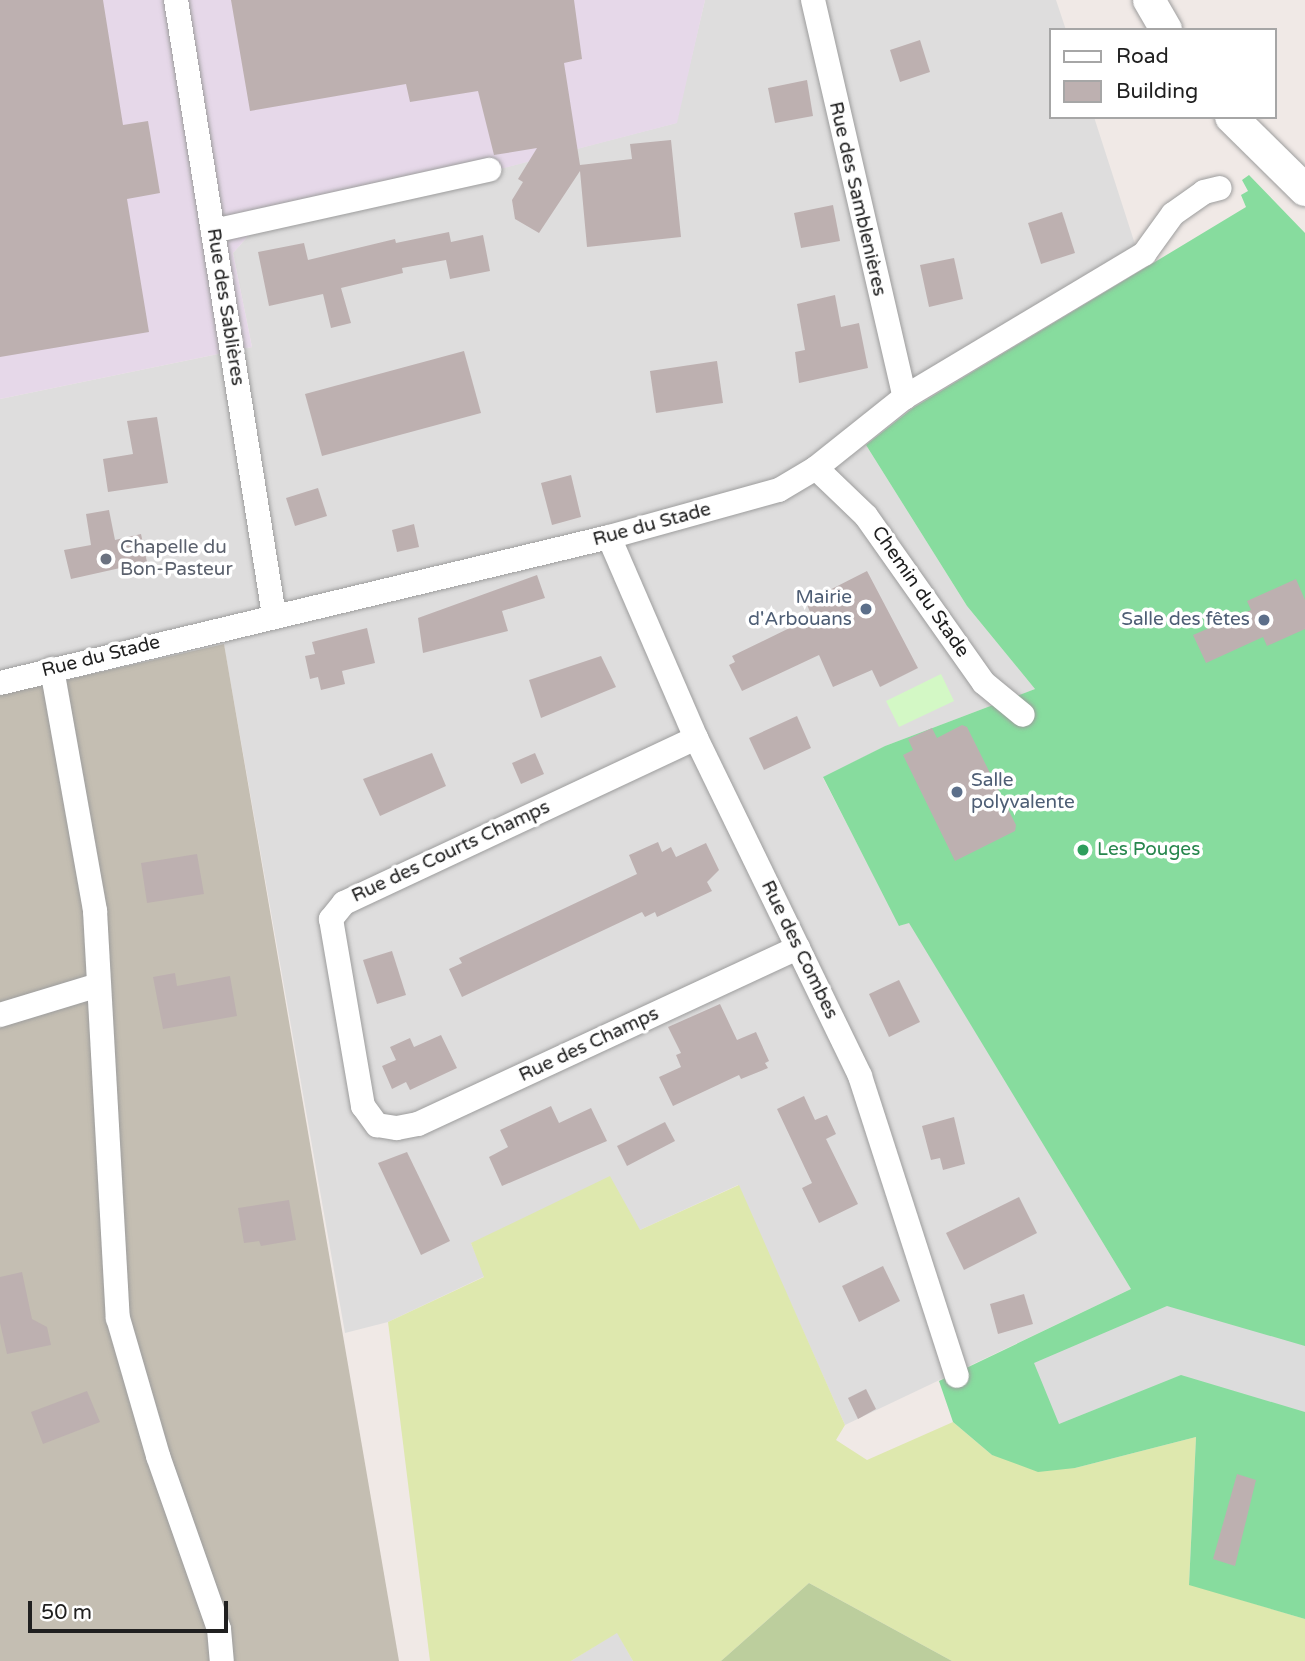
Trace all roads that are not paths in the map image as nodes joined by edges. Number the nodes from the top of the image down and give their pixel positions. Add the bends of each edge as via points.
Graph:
1 (176, 0) edge
2 (813, 0) edge
3 (1149, 0) edge
4 (1165, 28) edge
5 (1233, 119) edge
6 (489, 170) dead end
7 (1220, 188) dead end
8 (1305, 190) edge
9 (213, 231) junction
10 (905, 397) junction
11 (816, 468) junction
12 (609, 537) junction
13 (274, 615) junction
14 (52, 669) junction
15 (0, 683) edge
16 (1023, 715) dead end
17 (696, 738) junction
18 (798, 948) junction
19 (99, 985) junction
20 (0, 1015) edge
21 (377, 1125) joint
22 (957, 1376) dead end
23 (222, 1661) edge

1 - 9 street, Rue des Sablières
2 - 10 street, Rue des Samblenières
3 - 4 street
5 - 8 street
6 - 9 street
7 - 10 street, Rue du Stade via 1180,209 1144,254
9 - 13 street, Rue des Sablières
10 - 11 street, Rue du Stade
11 - 12 street, Rue du Stade via 779,490
11 - 16 street, Chemin du Stade via 866,516 984,683
12 - 13 street, Rue du Stade
12 - 17 street, Rue des Combes
13 - 14 street, Rue du Stade
14 - 15 street, Rue du Stade
14 - 19 street via 94,911
17 - 18 street, Rue des Combes
17 - 21 street, Rue des Courts Champs via 344,903 331,919 363,1106
18 - 21 street, Rue des Champs via 418,1124
18 - 22 street, Rue des Combes via 860,1076
19 - 20 street
19 - 23 street via 118,1318 158,1456 219,1629

